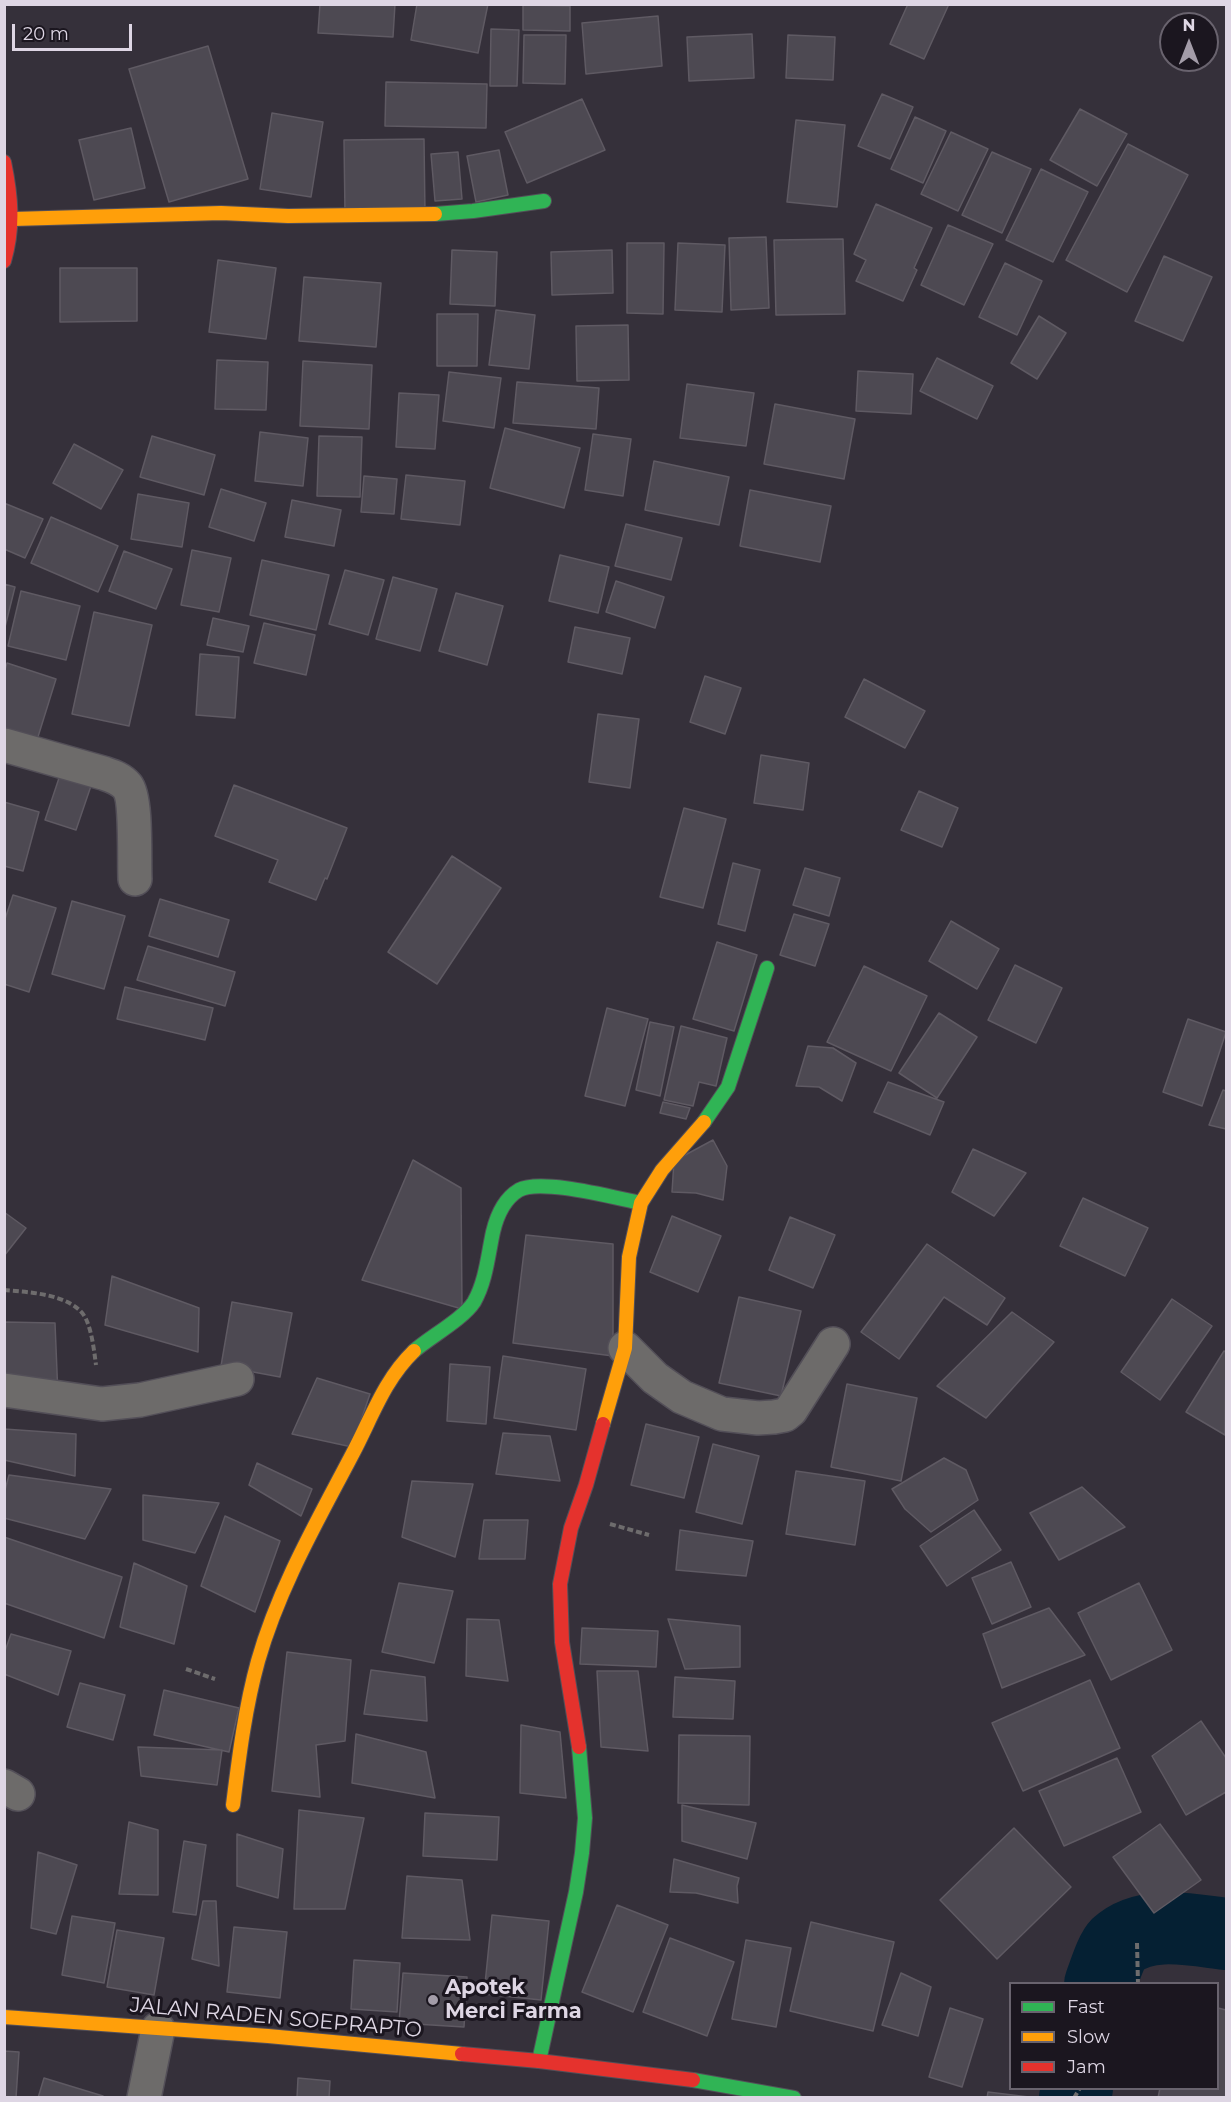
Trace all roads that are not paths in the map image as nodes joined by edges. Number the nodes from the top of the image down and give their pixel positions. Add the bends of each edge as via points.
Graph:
1 (4, 162) edge
2 (544, 201) dead end
3 (13, 219) junction
4 (4, 261) edge
5 (4, 745) edge
6 (135, 879) dead end
7 (767, 968) dead end
8 (641, 1203) junction
9 (833, 1344) dead end
10 (625, 1348) junction
11 (237, 1379) dead end
12 (4, 1390) edge
13 (233, 1804) dead end
14 (4, 2017) edge
15 (158, 2029) junction
16 (539, 2061) junction
17 (144, 2097) edge
18 (794, 2097) edge

1 - 3 main road
2 - 3 main road via 409,215 221,213
3 - 4 main road
5 - 6 street via 118,778 128,787 133,803
7 - 8 main road via 728,1087
8 - 10 main road via 629,1257
8 - 13 main road via 532,1186 514,1193 500,1208 474,1302 398,1367 289,1575 250,1692
9 - 10 street via 791,1410 774,1418 722,1414 682,1397 655,1378
10 - 16 main road via 571,1528 560,1584 562,1642 585,1818 576,1892
11 - 12 street via 102,1404
14 - 15 main road, JALAN RADEN SOEPRAPTO
15 - 16 main road, JALAN RADEN SOEPRAPTO
15 - 17 street
16 - 18 main road, JALAN RADEN SOEPRAPTO via 674,2077

